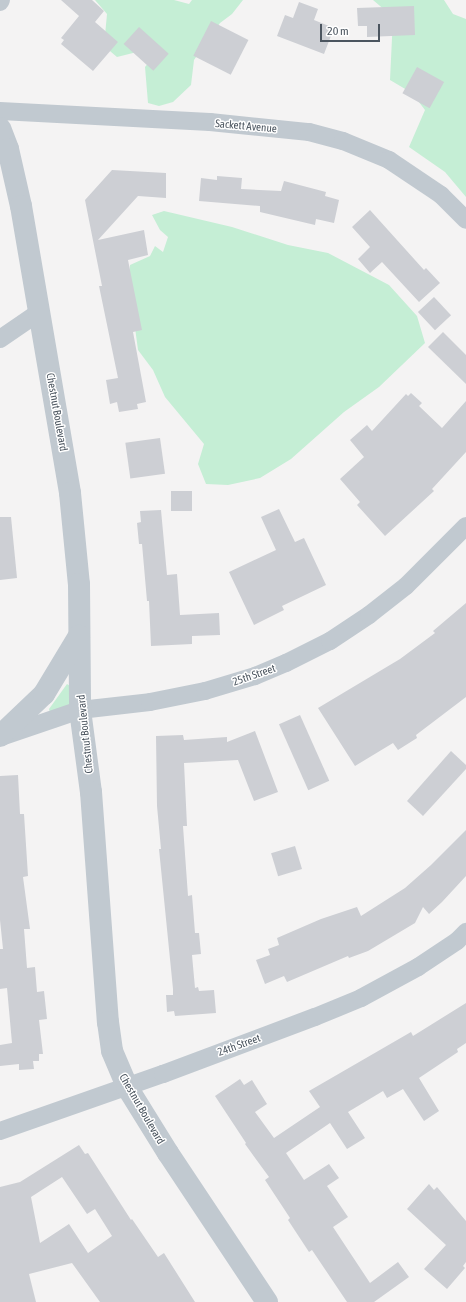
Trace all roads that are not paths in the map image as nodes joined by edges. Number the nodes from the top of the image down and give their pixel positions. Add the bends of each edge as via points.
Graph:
1 (0, 111) edge
2 (0, 128) edge
3 (466, 220) edge
4 (38, 312) junction
5 (0, 339) edge
6 (466, 526) edge
7 (80, 635) junction
8 (80, 710) junction
9 (0, 736) edge
10 (466, 932) edge
11 (127, 1087) junction
12 (0, 1131) edge
13 (266, 1302) edge

1 - 3 street, Sackett Avenue via 210,122 309,132 349,143 389,160 441,195
2 - 4 street, Chestnut Boulevard via 8,149 21,206
4 - 5 street
4 - 7 street, Chestnut Boulevard via 70,493 79,584
6 - 8 street, 25th Street via 406,586 369,615 330,641 286,663 255,676 202,692 150,702
7 - 8 street, Chestnut Boulevard
7 - 9 street via 44,694
8 - 9 street, 25th Street
8 - 11 street, Chestnut Boulevard via 91,792 109,1034 112,1051
10 - 11 street, 24th Street via 418,967 376,991 309,1019
11 - 12 street, 24th Street
11 - 13 street, Chestnut Boulevard

